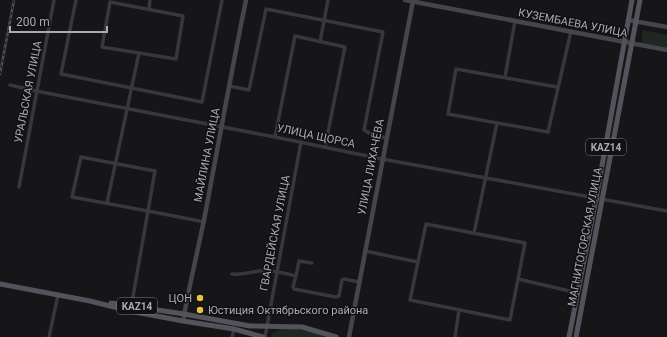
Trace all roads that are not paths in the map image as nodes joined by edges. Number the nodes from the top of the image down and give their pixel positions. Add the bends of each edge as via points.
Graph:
1 (54, 0) edge
2 (76, 0) edge
3 (150, 0) edge
4 (222, 0) edge
5 (246, 0) edge
6 (328, 0) edge
7 (405, 0) edge
8 (632, 0) edge
9 (640, 0) edge
10 (413, 1) junction
11 (149, 9) junction
12 (324, 20) junction
13 (628, 20) junction
14 (515, 21) junction
15 (636, 21) junction
16 (667, 27) edge
17 (571, 31) junction
18 (320, 42) junction
19 (624, 42) junction
20 (631, 43) junction
21 (667, 50) edge
22 (139, 53) junction
23 (505, 77) junction
24 (10, 85) dead end
25 (229, 86) junction
26 (132, 88) junction
27 (557, 88) junction
28 (36, 91) junction
29 (127, 109) junction
30 (497, 123) junction
31 (222, 127) junction
32 (274, 137) junction
33 (386, 138) junction
34 (301, 142) junction
35 (325, 147) junction
36 (382, 159) junction
37 (117, 164) junction
38 (486, 179) junction
39 (19, 187) dead end
40 (596, 199) junction
41 (602, 200) junction
42 (107, 203) junction
43 (148, 211) junction
44 (667, 211) edge
45 (204, 222) junction
46 (474, 233) junction
47 (364, 250) junction
48 (418, 262) junction
49 (312, 263) dead end
50 (278, 272) junction
51 (232, 274) dead end
52 (296, 276) junction
53 (518, 279) junction
54 (359, 282) junction
55 (0, 284) edge
56 (578, 293) junction
57 (58, 295) junction
58 (131, 308) junction
59 (459, 310) junction
60 (184, 314) junction
61 (183, 321) junction
62 (267, 327) junction
63 (234, 329) junction
64 (49, 337) edge
65 (232, 337) edge
66 (264, 337) edge
67 (336, 337) edge
68 (349, 337) edge
69 (455, 337) edge
70 (569, 337) edge
71 (576, 337) edge

1 - 28 street, УРАЛЬСКАЯ УЛИЦА
2 - 26 street via 61,74
3 - 11 street
4 - 26 street via 202,102
5 - 25 street, МАЙЛИНА УЛИЦА
6 - 12 street
7 - 10 street, КУЗЕМБАЕВА УЛИЦА
8 - 13 main road, МАГНИТОГОРСКАЯ УЛИЦА / KAZ14
9 - 15 main road, МАГНИТОГОРСКАЯ УЛИЦА / KAZ14
10 - 14 street, КУЗЕМБАЕВА УЛИЦА
10 - 33 street, УЛИЦА ЛИХАЧЁВА
11 - 22 street via 183,16 176,59
11 - 22 street via 110,2 102,47
12 - 18 street
12 - 25 street via 266,9 249,90
12 - 33 street via 383,32 364,130
13 - 15 street, КУЗЕМБАЕВА УЛИЦА
13 - 19 main road, МАГНИТОГОРСКАЯ УЛИЦА / KAZ14
14 - 17 street, КУЗЕМБАЕВА УЛИЦА
14 - 23 street
15 - 16 street, КУЗЕМБАЕВА УЛИЦА
15 - 20 main road, МАГНИТОГОРСКАЯ УЛИЦА / KAZ14
17 - 19 street, КУЗЕМБАЕВА УЛИЦА
17 - 27 street
18 - 32 street via 295,36
18 - 35 street via 345,47
19 - 20 street, КУЗЕМБАЕВА УЛИЦА
19 - 40 main road, МАГНИТОГОРСКАЯ УЛИЦА / KAZ14
20 - 21 street, КУЗЕМБАЕВА УЛИЦА
20 - 41 main road, МАГНИТОГОРСКАЯ УЛИЦА / KAZ14
22 - 26 street
23 - 27 street
23 - 30 street via 456,69 448,114
24 - 28 street, УЛИЦА ЩОРСА
25 - 31 street, МАЙЛИНА УЛИЦА
26 - 29 street
27 - 30 street via 548,132
28 - 29 street, УЛИЦА ЩОРСА
28 - 39 street, УРАЛЬСКАЯ УЛИЦА
29 - 31 street, УЛИЦА ЩОРСА
29 - 37 street
30 - 38 street
31 - 32 street, УЛИЦА ЩОРСА
31 - 45 street, МАЙЛИНА УЛИЦА
32 - 34 street, УЛИЦА ЩОРСА
33 - 36 street, УЛИЦА ЛИХАЧЁВА
34 - 35 street, УЛИЦА ЩОРСА
34 - 50 street, ГВАРДЕЙСКАЯ УЛИЦА
35 - 36 street, УЛИЦА ЩОРСА
36 - 38 street, УЛИЦА ЩОРСА
36 - 47 street, УЛИЦА ЛИХАЧЁВА
37 - 42 street
37 - 42 street via 81,157 72,197
37 - 43 street via 155,171
38 - 40 street, УЛИЦА ЩОРСА
38 - 46 street
40 - 41 street, УЛИЦА ЩОРСА
40 - 56 main road, МАГНИТОГОРСКАЯ УЛИЦА / KAZ14
41 - 44 street, УЛИЦА ЩОРСА
41 - 71 main road, МАГНИТОГОРСКАЯ УЛИЦА / KAZ14
42 - 43 street
43 - 45 street
43 - 58 street
45 - 60 street, МАЙЛИНА УЛИЦА
46 - 48 street via 426,224
46 - 53 street via 525,243
47 - 48 street
47 - 54 street, УЛИЦА ЛИХАЧЁВА
48 - 59 street via 410,300
49 - 52 street via 299,262
50 - 51 street
50 - 52 street
50 - 62 street, ГВАРДЕЙСКАЯ УЛИЦА
52 - 54 street via 294,289 336,297 339,296 342,280
53 - 56 street
53 - 59 street via 510,320
54 - 68 street, УЛИЦА ЛИХАЧЁВА
55 - 57 main road, KAZ14
56 - 70 main road, МАГНИТОГОРСКАЯ УЛИЦА / KAZ14
57 - 58 main road, KAZ14
57 - 64 street
58 - 60 main road, KAZ14
58 - 61 main road, KAZ14
59 - 69 street
60 - 61 street, МАЙЛИНА УЛИЦА
60 - 62 main road, KAZ14
61 - 63 main road, KAZ14
62 - 66 street, ГВАРДЕЙСКАЯ УЛИЦА
62 - 67 main road, KAZ14 via 302,327
63 - 65 street
63 - 66 main road, KAZ14

